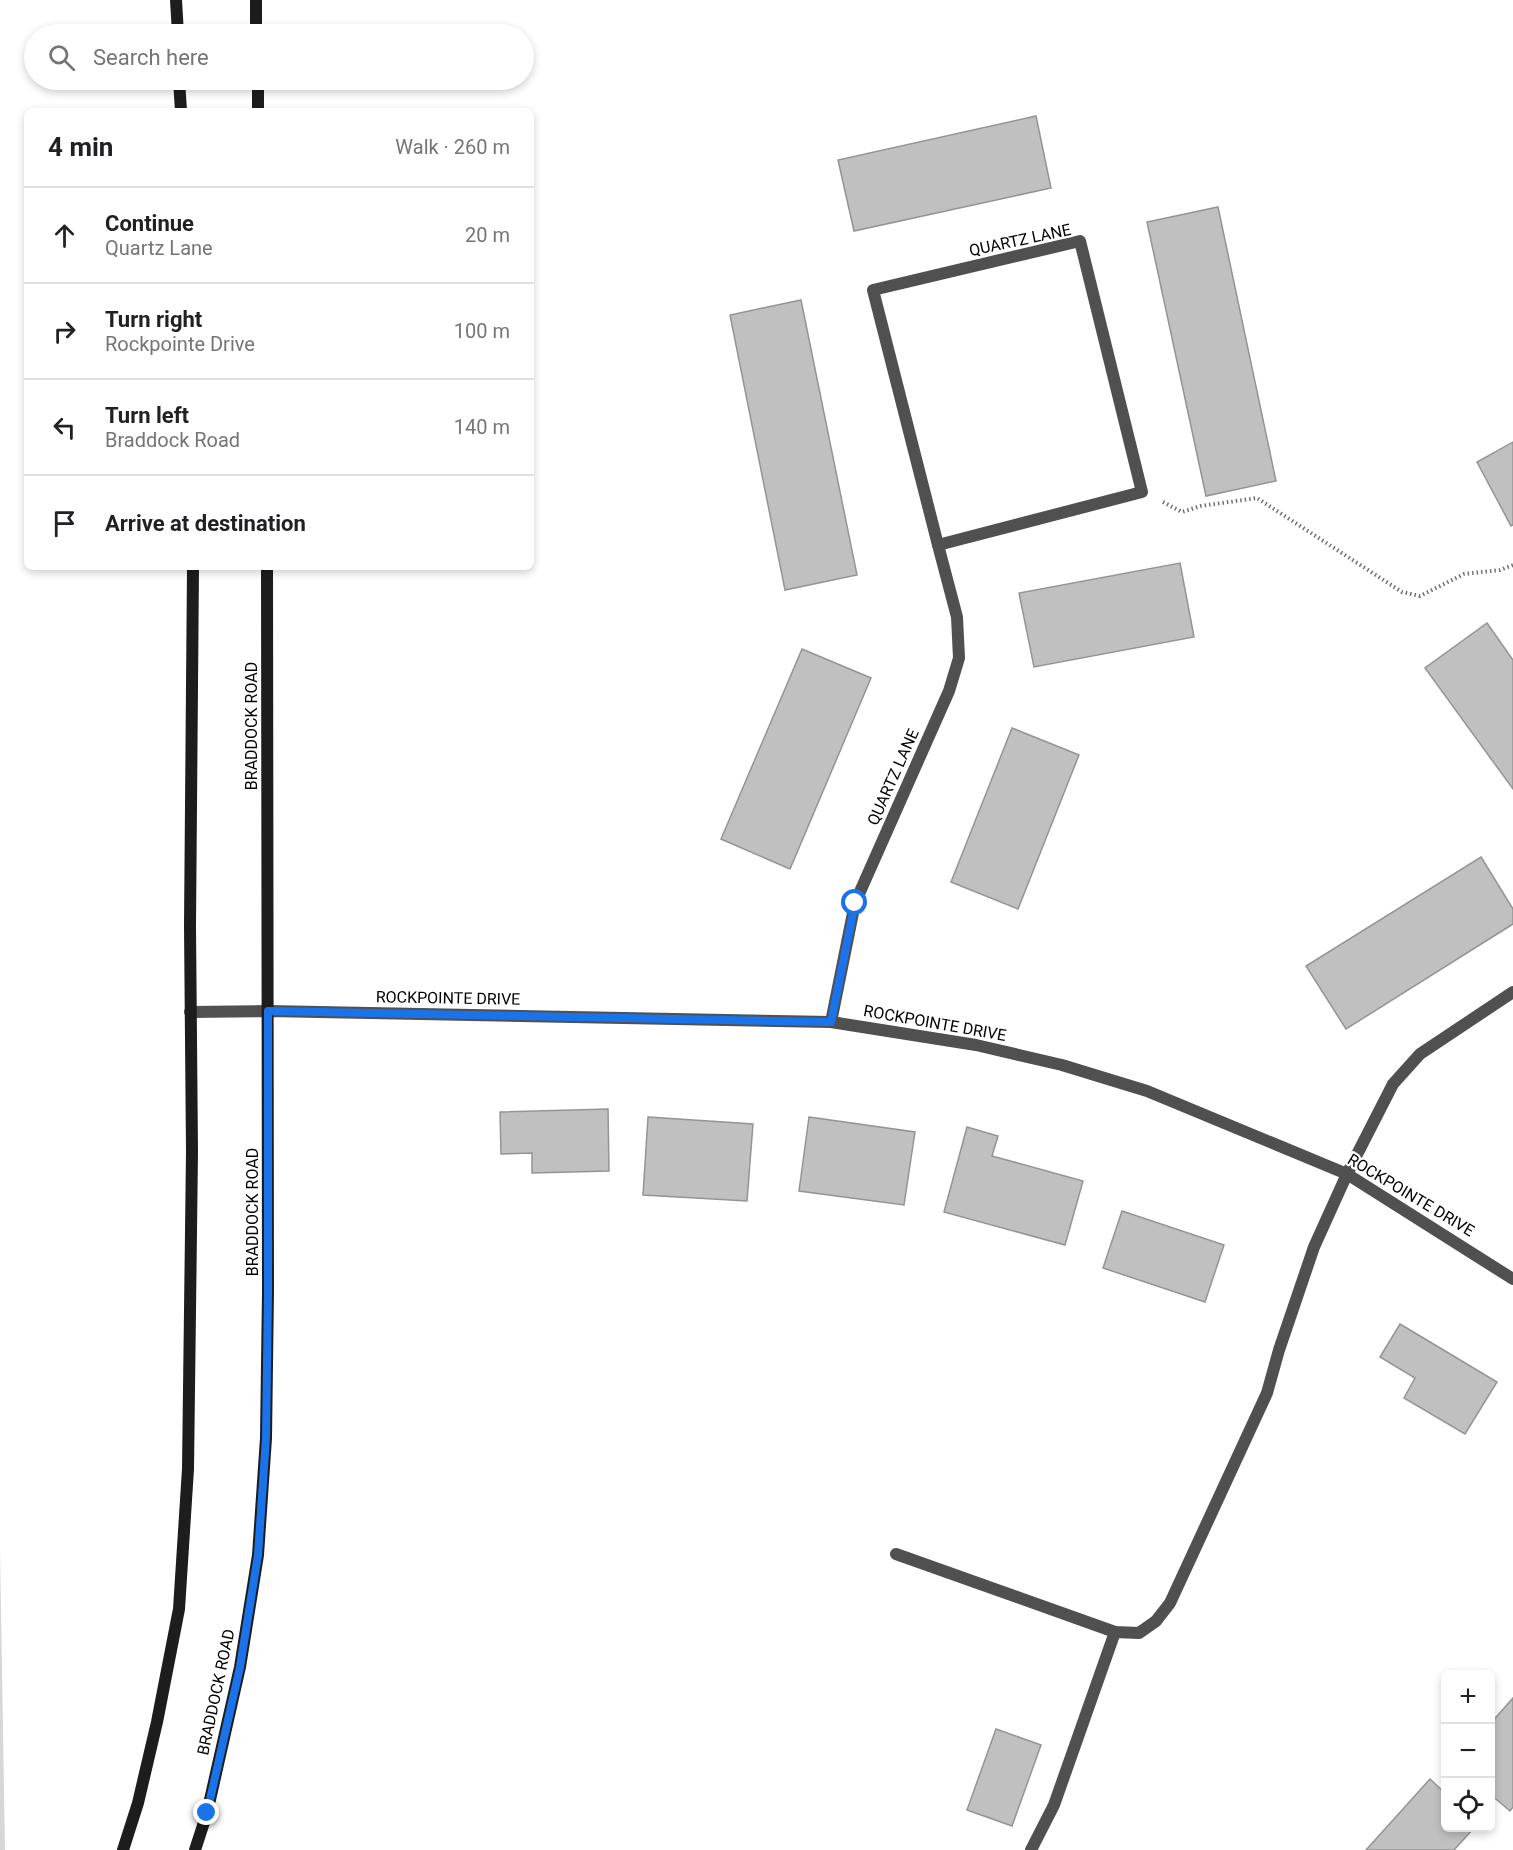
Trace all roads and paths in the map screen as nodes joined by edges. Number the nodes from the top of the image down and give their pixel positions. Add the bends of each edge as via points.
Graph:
1 (176, 0) edge
2 (256, 0) edge
3 (177, 24) edge
4 (256, 24) edge
5 (180, 90) edge
6 (258, 90) edge
7 (181, 108) edge
8 (258, 108) edge
9 (1142, 492) junction
10 (938, 545) junction
11 (1513, 564) edge
12 (193, 570) edge
13 (267, 570) edge
14 (1513, 992) edge
15 (268, 1011) junction
16 (190, 1012) junction
17 (831, 1022) junction
18 (1347, 1174) junction
19 (1513, 1279) edge
20 (896, 1554) dead end
21 (1115, 1632) junction
22 (123, 1850) edge
23 (195, 1850) edge
24 (1031, 1850) edge

1 - 3 main road
2 - 4 main road
5 - 7 main road
6 - 8 main road
9 - 10 street
9 - 10 street, QUARTZ LANE via 1080,241 873,290
9 - 11 path via 1182,512 1257,498 1412,596 1420,596 1464,574 1500,570
10 - 17 street, QUARTZ LANE via 957,617 958,658 949,691 855,903
12 - 16 main road
13 - 15 main road, BRADDOCK ROAD
14 - 18 street via 1420,1054 1393,1084
15 - 16 street, ROCKPOINTE DRIVE
15 - 17 street, ROCKPOINTE DRIVE
15 - 23 main road, BRADDOCK ROAD via 266,1438 258,1555 240,1667
16 - 22 main road via 188,1469 179,1609 138,1803
17 - 18 street, ROCKPOINTE DRIVE via 976,1045 1062,1065 1147,1091
18 - 19 street, ROCKPOINTE DRIVE
18 - 21 street via 1314,1247 1267,1394 1170,1603 1156,1621 1139,1633
20 - 21 street
21 - 24 street via 1054,1805

